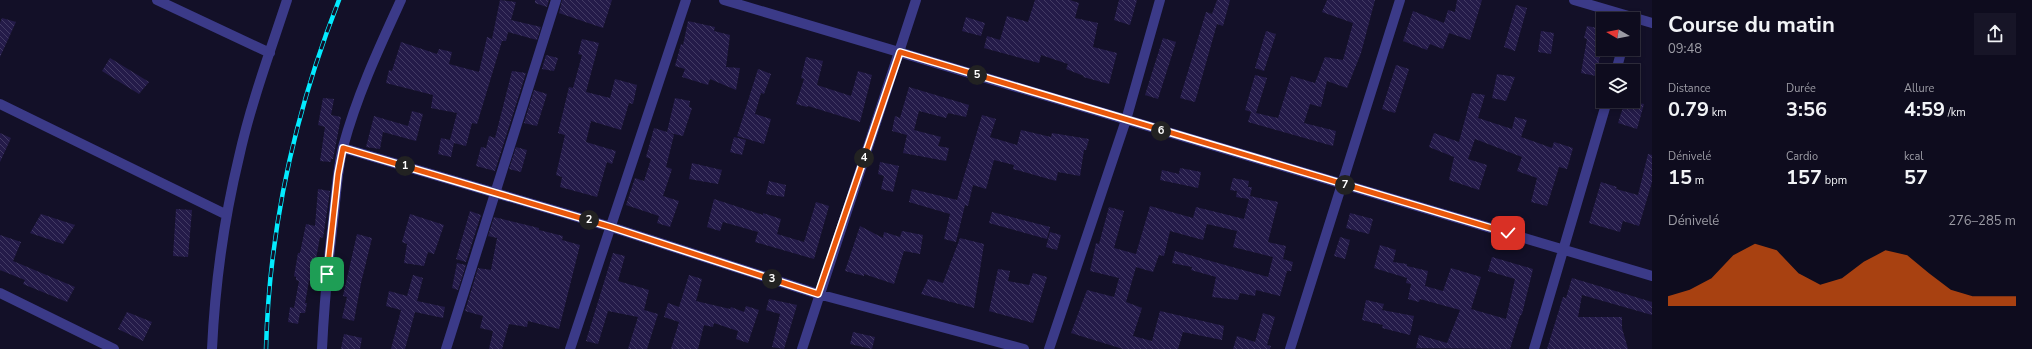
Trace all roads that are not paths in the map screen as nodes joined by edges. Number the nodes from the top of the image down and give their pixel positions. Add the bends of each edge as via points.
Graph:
1 (157, 0) edge
2 (287, 0) edge
3 (401, 0) edge
4 (556, 0) edge
5 (686, 0) edge
6 (724, 0) edge
7 (916, 0) edge
8 (1160, 0) edge
9 (1400, 0) edge
10 (1574, 0) edge
11 (1613, 12) edge
12 (1640, 20) edge
13 (1652, 23) edge
14 (900, 52) junction
15 (270, 53) junction
16 (0, 104) edge
17 (1605, 108) edge
18 (1126, 120) junction
19 (343, 148) junction
20 (1342, 184) junction
21 (495, 193) junction
22 (227, 216) junction
23 (611, 227) junction
24 (1563, 250) junction
25 (1652, 276) edge
26 (0, 293) edge
27 (818, 294) junction
28 (114, 349) edge
29 (212, 349) edge
30 (322, 349) edge
31 (446, 349) edge
32 (570, 349) edge
33 (802, 349) edge
34 (1024, 349) edge
35 (1049, 349) edge
36 (1290, 349) edge
37 (1534, 349) edge

1 - 15 street
2 - 15 street
3 - 19 street via 371,66
4 - 21 street
5 - 23 street
6 - 14 street
7 - 14 street
8 - 18 street
9 - 20 street
10 - 11 street
12 - 13 street
14 - 18 street
14 - 27 street
15 - 22 street via 239,157
16 - 22 street
17 - 24 street
18 - 20 street
18 - 35 street
19 - 21 street
19 - 30 street via 328,266
20 - 24 street
20 - 36 street
21 - 23 street
21 - 31 street
22 - 29 street via 216,294
23 - 27 street
23 - 32 street
24 - 25 street
24 - 37 street
26 - 28 street
27 - 33 street
27 - 34 street

